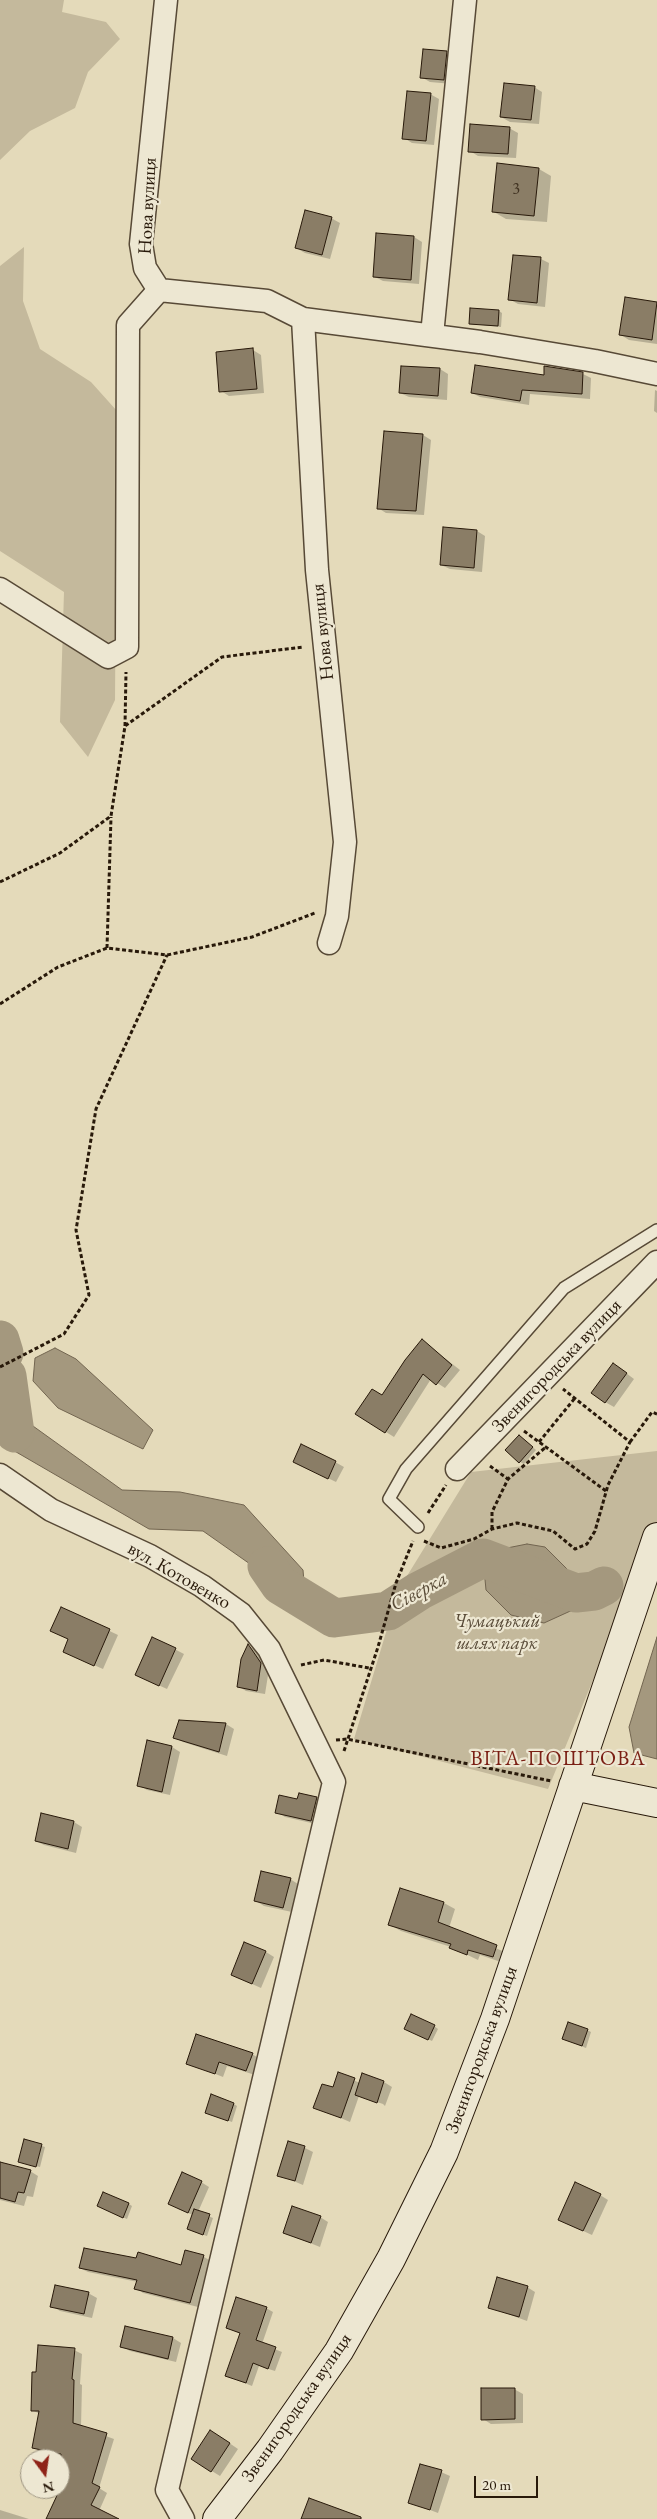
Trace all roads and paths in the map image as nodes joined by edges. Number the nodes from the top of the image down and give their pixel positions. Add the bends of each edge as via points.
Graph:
1 (166, 0) edge
2 (465, 0) edge
3 (159, 290) junction
4 (303, 319) junction
5 (432, 335) junction
6 (657, 374) edge
7 (0, 589) edge
8 (325, 644) junction
9 (127, 647) junction
10 (125, 726) junction
11 (111, 816) junction
12 (0, 882) edge
13 (338, 904) junction
14 (329, 943) dead end
15 (107, 948) junction
16 (167, 955) junction
17 (0, 1004) edge
18 (657, 1230) edge
19 (657, 1262) edge
20 (0, 1367) edge
21 (547, 1376) junction
22 (575, 1398) junction
23 (657, 1414) edge
24 (507, 1418) junction
25 (539, 1442) junction
26 (630, 1442) junction
27 (546, 1447) junction
28 (457, 1469) dead end
29 (0, 1475) edge
30 (606, 1491) junction
31 (418, 1527) dead end
32 (492, 1529) junction
33 (657, 1537) edge
34 (423, 1541) dead end
35 (396, 1583) dead end
36 (279, 1668) junction
37 (369, 1668) junction
38 (348, 1739) junction
39 (316, 1742) junction
40 (334, 1782) junction
41 (574, 1786) junction
42 (657, 1803) edge
43 (184, 2519) edge
44 (217, 2519) edge

1 - 3 street, Нова вулиця via 141,244 145,268
2 - 5 street
3 - 4 street via 267,301
3 - 9 street via 128,325
4 - 5 street
4 - 8 street, Нова вулиця via 317,570
5 - 6 street
7 - 9 street via 108,657
8 - 10 path via 222,657
8 - 13 street, Нова вулиця via 346,842
9 - 10 path
10 - 11 path
11 - 12 path via 60,853
11 - 15 path
13 - 14 street, Нова вулиця
13 - 16 path via 252,937
15 - 16 path
15 - 17 path via 58,967
16 - 20 path via 96,1109 76,1230 89,1295 64,1334
18 - 31 lane via 564,1288 406,1469 390,1499
19 - 21 street, Звенигородська вулиця
21 - 22 path
21 - 24 street, Звенигородська вулиця
22 - 25 path
22 - 26 path
23 - 26 path via 652,1412
24 - 25 path
24 - 28 street, Звенигородська вулиця
25 - 27 path
26 - 30 path
27 - 30 path
27 - 32 path via 508,1479 492,1512
29 - 36 street, вул. Котовенко via 51,1510 150,1556 225,1600 251,1625
30 - 32 path via 595,1531 588,1544 575,1549 553,1531 517,1523
32 - 34 path via 474,1539 441,1548
33 - 41 street, Звенигородська вулиця
35 - 37 path
36 - 37 path via 324,1660
36 - 39 street, вул. Котовенко
37 - 38 path
38 - 39 path
38 - 40 path
38 - 41 path
39 - 40 street, вул. Котовенко
40 - 43 street via 167,2490
41 - 42 street
41 - 44 street, Звенигородська вулиця via 492,2028 444,2152 413,2217 339,2351 288,2426

